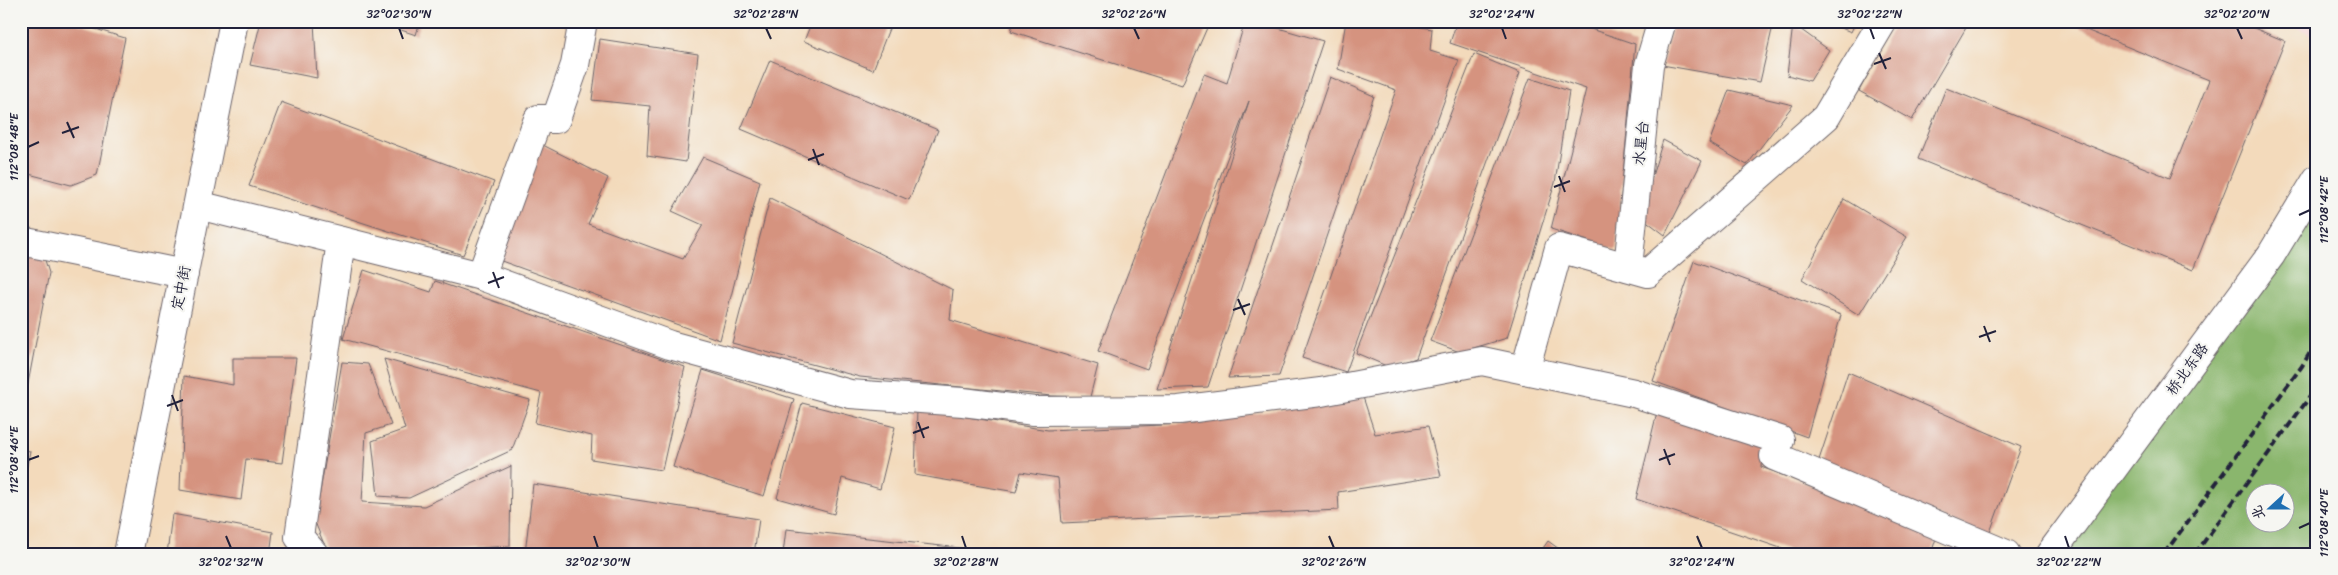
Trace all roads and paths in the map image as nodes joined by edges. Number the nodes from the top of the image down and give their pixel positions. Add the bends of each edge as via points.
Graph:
1 (234, 21) edge
2 (583, 21) edge
3 (1662, 21) edge
4 (1883, 21) edge
5 (2317, 179) edge
6 (198, 205) junction
7 (21, 241) edge
8 (342, 241) junction
9 (1628, 267) junction
10 (184, 274) junction
11 (482, 276) junction
12 (1525, 370) junction
13 (128, 554) edge
14 (314, 554) edge
15 (2006, 554) edge
16 (2050, 554) edge

1 - 6 street, 定中街
2 - 11 street via 574,65 556,119 538,119
3 - 9 street, 水星台 via 1649,65
4 - 9 street via 1826,118 1648,273
5 - 16 street, 桥北东路 via 2271,255
6 - 8 street
6 - 10 street, 定中街
7 - 10 street
8 - 11 street
8 - 14 street via 300,537
9 - 12 street via 1559,248
10 - 13 street, 定中街
11 - 12 street via 670,345 850,394 1034,411 1179,410 1321,392 1482,361
12 - 15 street via 1634,393 1780,440 1774,456

